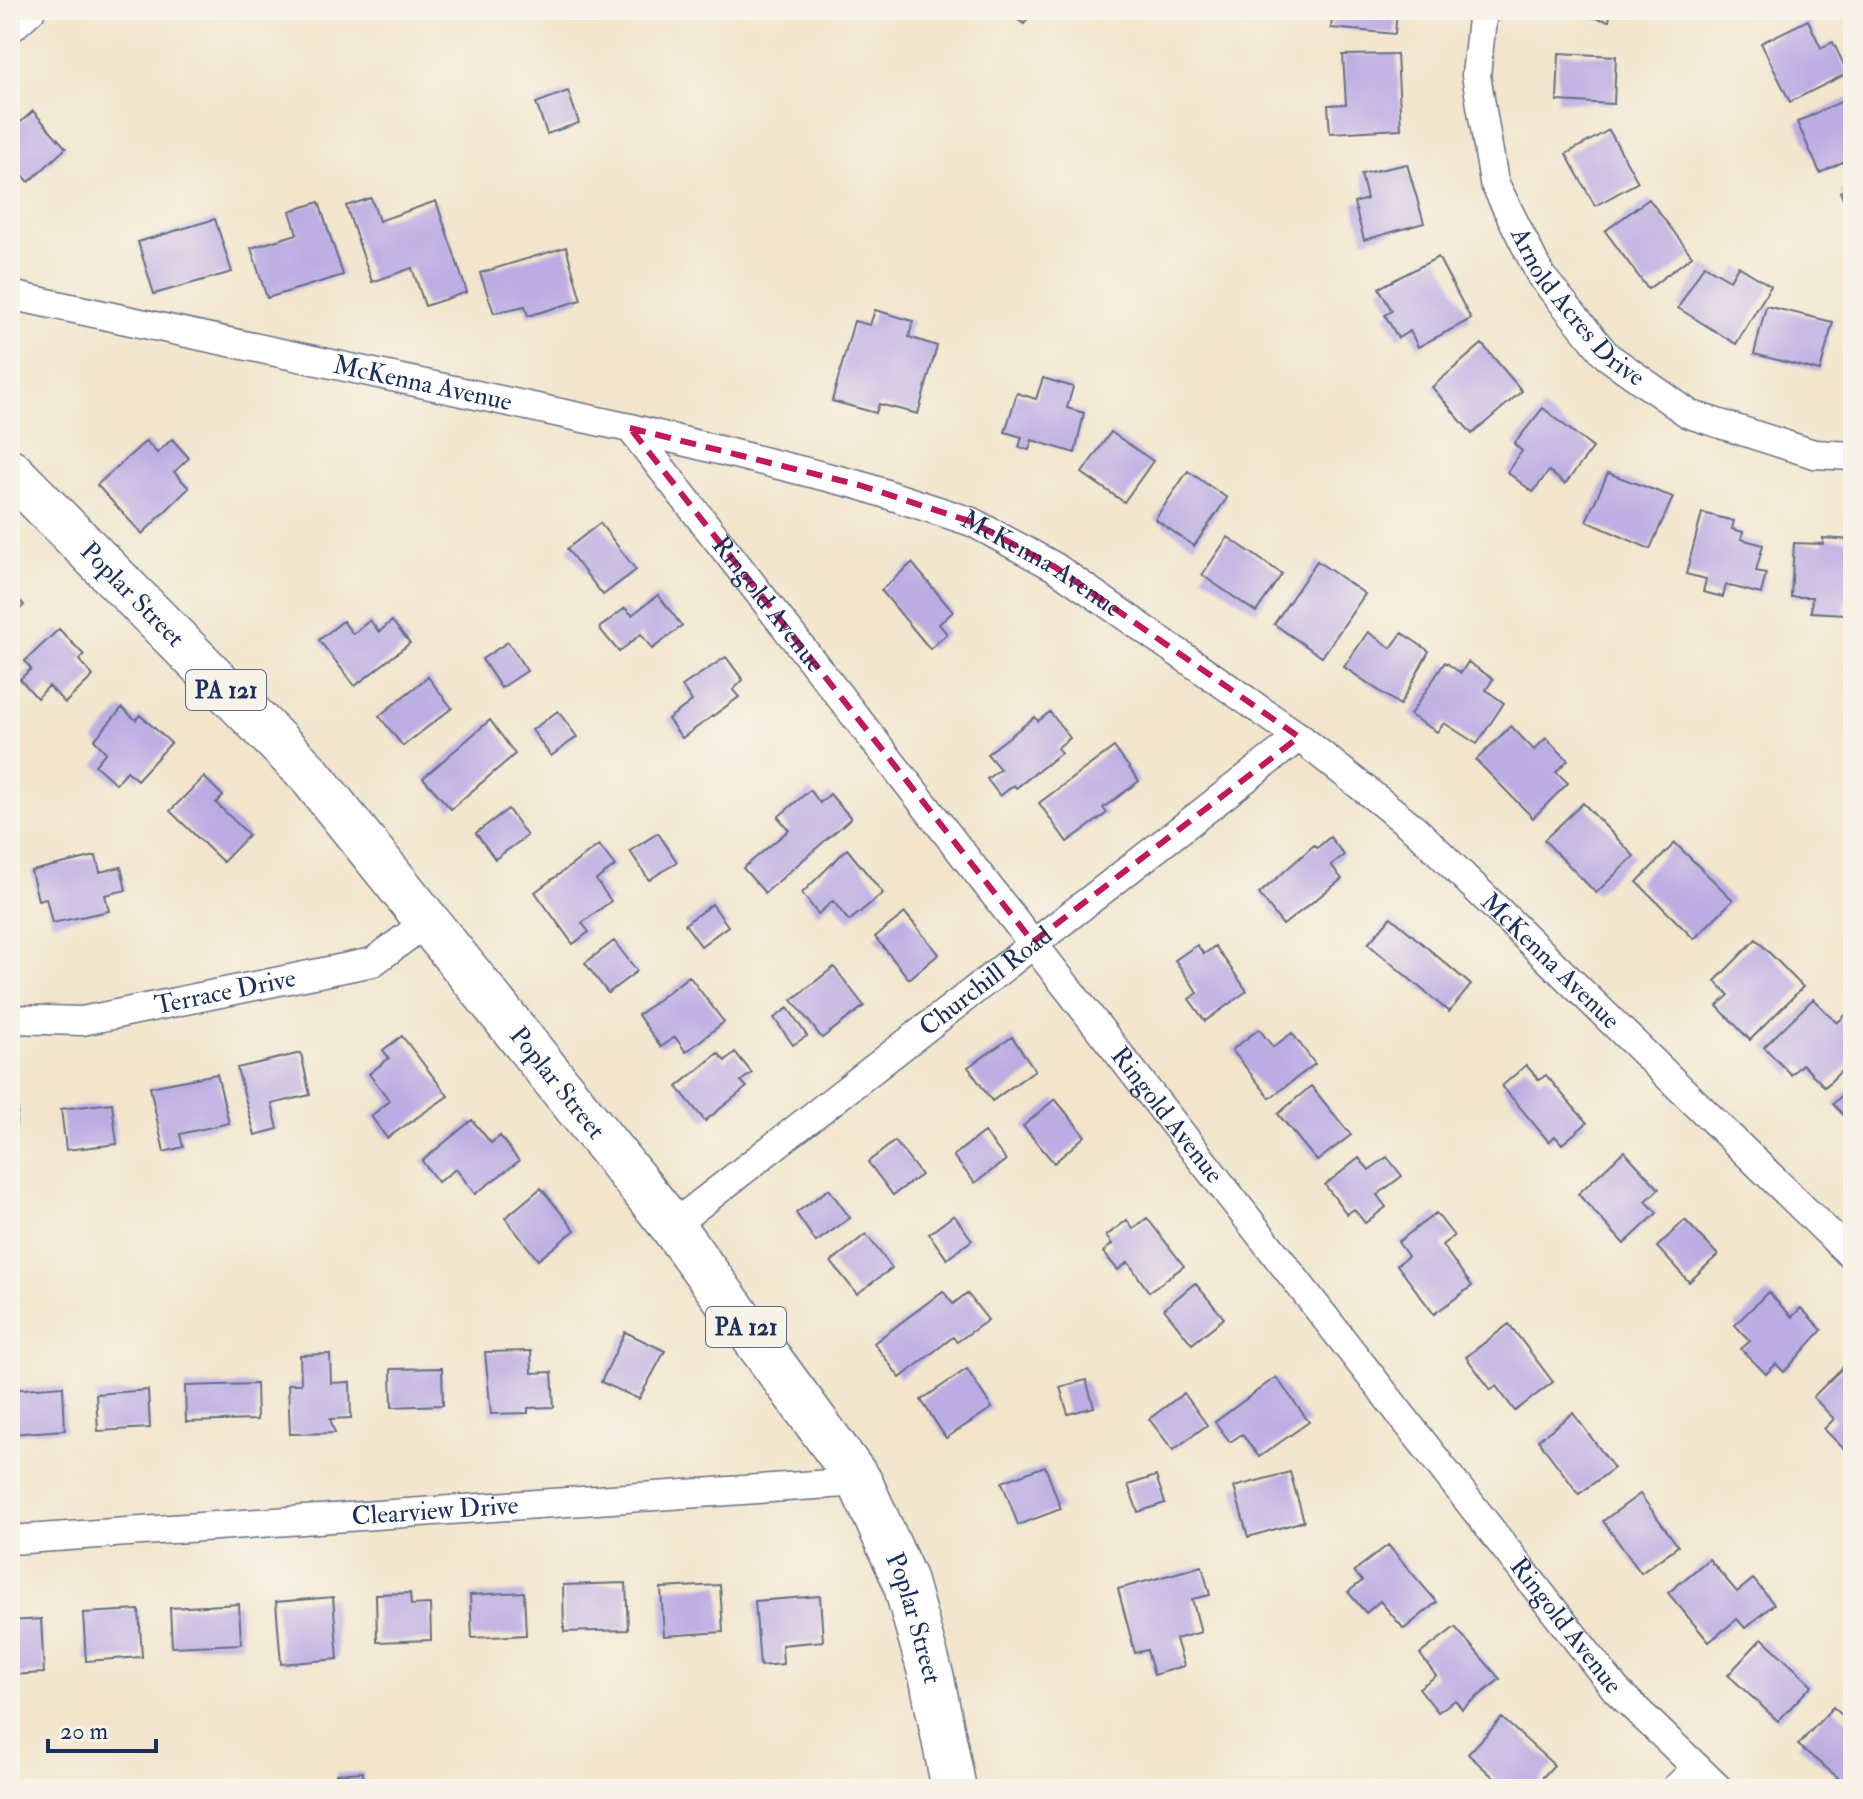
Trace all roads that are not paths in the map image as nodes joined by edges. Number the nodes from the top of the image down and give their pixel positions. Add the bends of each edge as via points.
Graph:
1 (31, 10) edge
2 (1483, 10) edge
3 (10, 29) edge
4 (10, 295) edge
5 (630, 428) junction
6 (1853, 456) edge
7 (10, 471) edge
8 (1299, 737) junction
9 (428, 921) junction
10 (1033, 942) junction
11 (10, 1019) edge
12 (672, 1226) junction
13 (1853, 1257) edge
14 (860, 1482) junction
15 (10, 1540) edge
16 (1697, 1768) junction
17 (954, 1789) edge
18 (1675, 1789) edge
19 (1719, 1789) edge

1 - 3 street
2 - 6 street, Arnold Acres Drive via 1476,75 1494,182 1541,276 1607,356 1689,414 1814,454
4 - 5 street, McKenna Avenue
5 - 8 street, McKenna Avenue via 859,485 972,522 1055,567
5 - 10 street, Ringold Avenue
7 - 9 main road, Poplar Street / PA 121 via 309,774
8 - 10 street, Churchill Road
8 - 13 street, McKenna Avenue via 1416,830
9 - 11 street, Terrace Drive via 373,962 82,1021
9 - 12 main road, Poplar Street / PA 121
10 - 12 street, Churchill Road
10 - 16 street, Ringold Avenue via 1616,1690
12 - 14 main road, Poplar Street / PA 121
14 - 15 street, Clearview Drive
14 - 17 main road, Poplar Street / PA 121 via 904,1579 932,1679
16 - 18 street
16 - 19 street, Ringold Avenue

